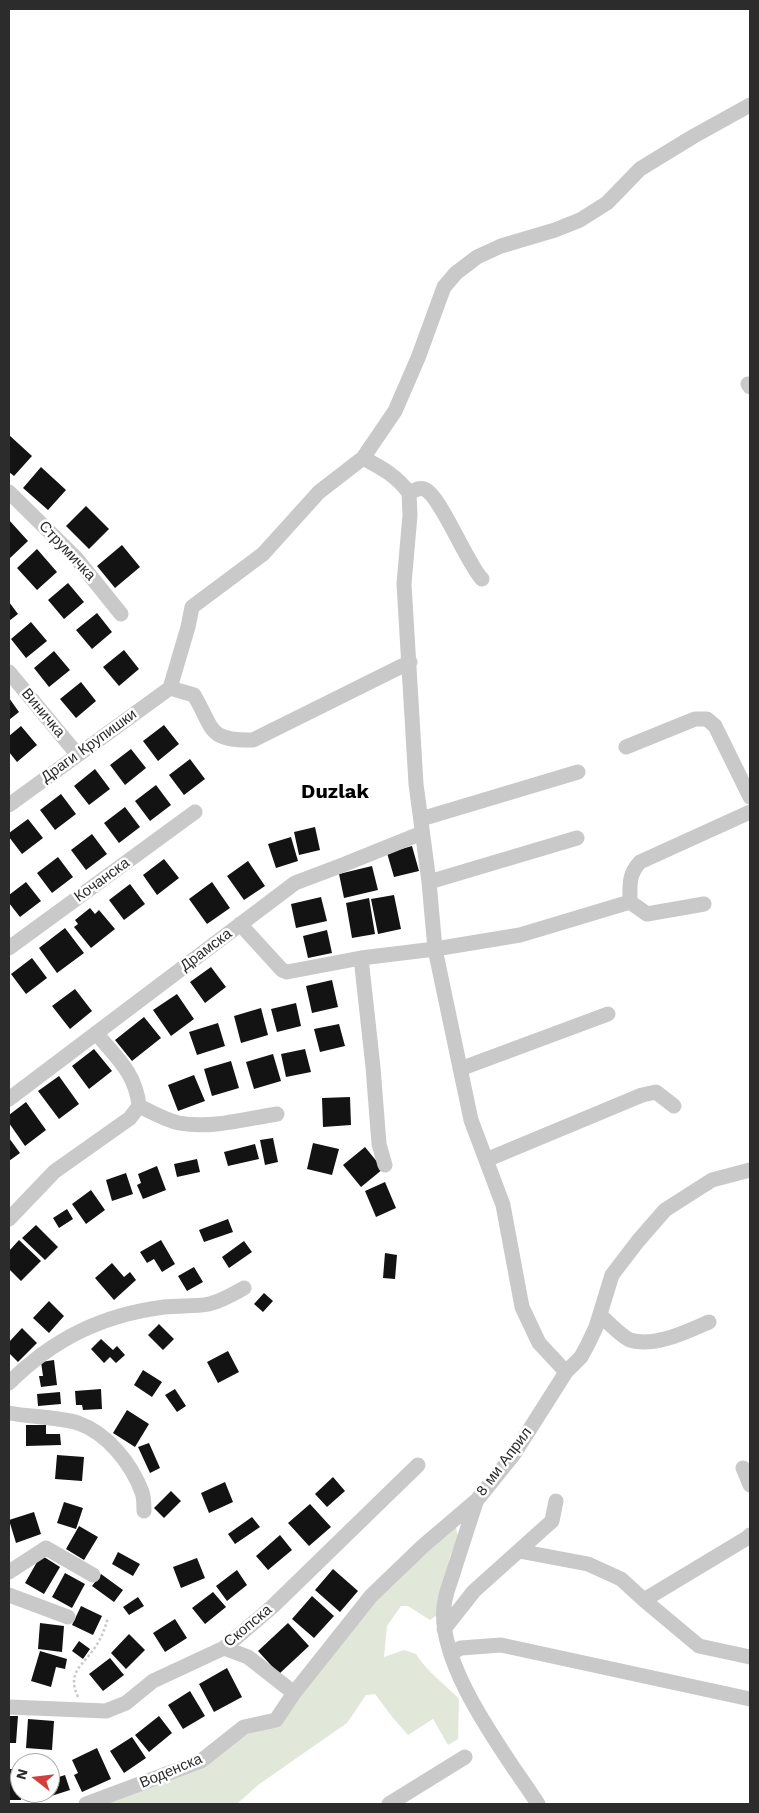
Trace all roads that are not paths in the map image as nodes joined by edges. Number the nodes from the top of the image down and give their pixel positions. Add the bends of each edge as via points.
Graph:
1 (750, 105) edge
2 (363, 458) junction
3 (9, 492) edge
4 (409, 493) junction
5 (482, 579) dead end
6 (121, 614) dead end
7 (410, 662) junction
8 (9, 672) edge
9 (170, 688) junction
10 (626, 747) dead end
11 (78, 754) junction
12 (578, 772) dead end
13 (750, 797) edge
14 (9, 805) edge
15 (195, 812) dead end
16 (750, 812) edge
17 (422, 826) junction
18 (577, 838) dead end
19 (429, 882) junction
20 (630, 902) junction
21 (704, 904) dead end
22 (240, 924) junction
23 (9, 948) edge
24 (435, 949) junction
25 (360, 958) junction
26 (608, 1014) dead end
27 (96, 1033) junction
28 (460, 1070) junction
29 (9, 1100) edge
30 (139, 1106) junction
31 (674, 1106) dead end
32 (277, 1114) dead end
33 (486, 1160) junction
34 (385, 1164) dead end
35 (750, 1170) edge
36 (9, 1219) edge
37 (244, 1288) dead end
38 (600, 1315) junction
39 (710, 1322) dead end
40 (566, 1372) junction
41 (9, 1383) edge
42 (9, 1413) edge
43 (418, 1464) dead end
44 (742, 1468) dead end
45 (750, 1485) edge
46 (476, 1500) junction
47 (556, 1501) dead end
48 (144, 1511) dead end
49 (750, 1535) edge
50 (519, 1551) junction
51 (9, 1572) edge
52 (94, 1575) dead end
53 (9, 1595) edge
54 (644, 1600) junction
55 (68, 1617) dead end
56 (444, 1629) junction
57 (224, 1648) junction
58 (450, 1653) junction
59 (750, 1657) edge
60 (294, 1693) junction
61 (750, 1699) edge
62 (9, 1707) edge
63 (465, 1757) dead end
64 (86, 1804) edge
65 (389, 1804) edge
66 (538, 1804) edge

1 - 2 street via 640,169 607,203 580,220 501,246 456,272 444,287 395,410
2 - 4 street via 390,473
2 - 9 street via 319,492 263,554 192,607
3 - 6 street, Струмичка via 76,558
4 - 5 street via 419,488 426,489 436,500 470,564
4 - 7 street via 404,584
7 - 9 street via 252,740 218,736 209,726 194,695
7 - 17 street via 416,784
8 - 11 street, Виничка
9 - 11 street, Драги Крупишки
10 - 13 street via 695,719 707,719 715,726
11 - 14 street, Драги Крупишки
12 - 17 street, Драмска
15 - 23 street, Кочанска
16 - 20 street via 640,862 632,870
17 - 19 street
17 - 22 street, Драмска via 340,866 295,883
18 - 19 street
19 - 24 street
20 - 21 street via 647,914
20 - 24 street via 520,935
22 - 25 street via 287,972
22 - 27 street, Драмска
24 - 25 street
24 - 28 street
25 - 34 street via 379,1144
26 - 28 street
27 - 29 street, Драмска
27 - 30 street via 130,1074 138,1091
28 - 33 street via 471,1120
30 - 32 street via 168,1120 192,1124 217,1124
30 - 36 street via 130,1118 55,1171
31 - 33 street via 656,1092 642,1094
33 - 40 street via 503,1205 522,1307 539,1343
35 - 38 street, 8 ми Април via 712,1180 665,1210 616,1267
37 - 41 street via 223,1300 124,1314 86,1328 37,1357
38 - 39 street via 629,1340 639,1341 666,1340
38 - 40 street, 8 ми Април via 581,1357
40 - 46 street, 8 ми Април via 514,1454
42 - 48 street via 67,1420 98,1433 120,1455 136,1479
43 - 57 street, Скопска via 272,1607
44 - 45 street
46 - 56 street via 444,1601
46 - 60 street, 8 ми Април via 371,1596
47 - 50 street via 552,1521
49 - 54 street
50 - 54 street via 588,1564 621,1579
50 - 56 street via 474,1591
51 - 52 street via 46,1548
53 - 55 street
54 - 59 street via 699,1646
56 - 58 street
57 - 60 street via 248,1657
57 - 62 street, Скопска via 153,1681 126,1703 106,1711
58 - 61 street via 461,1648 501,1645
58 - 66 street via 478,1712
60 - 64 street, Воденска via 276,1720 244,1727 201,1761
63 - 65 street

